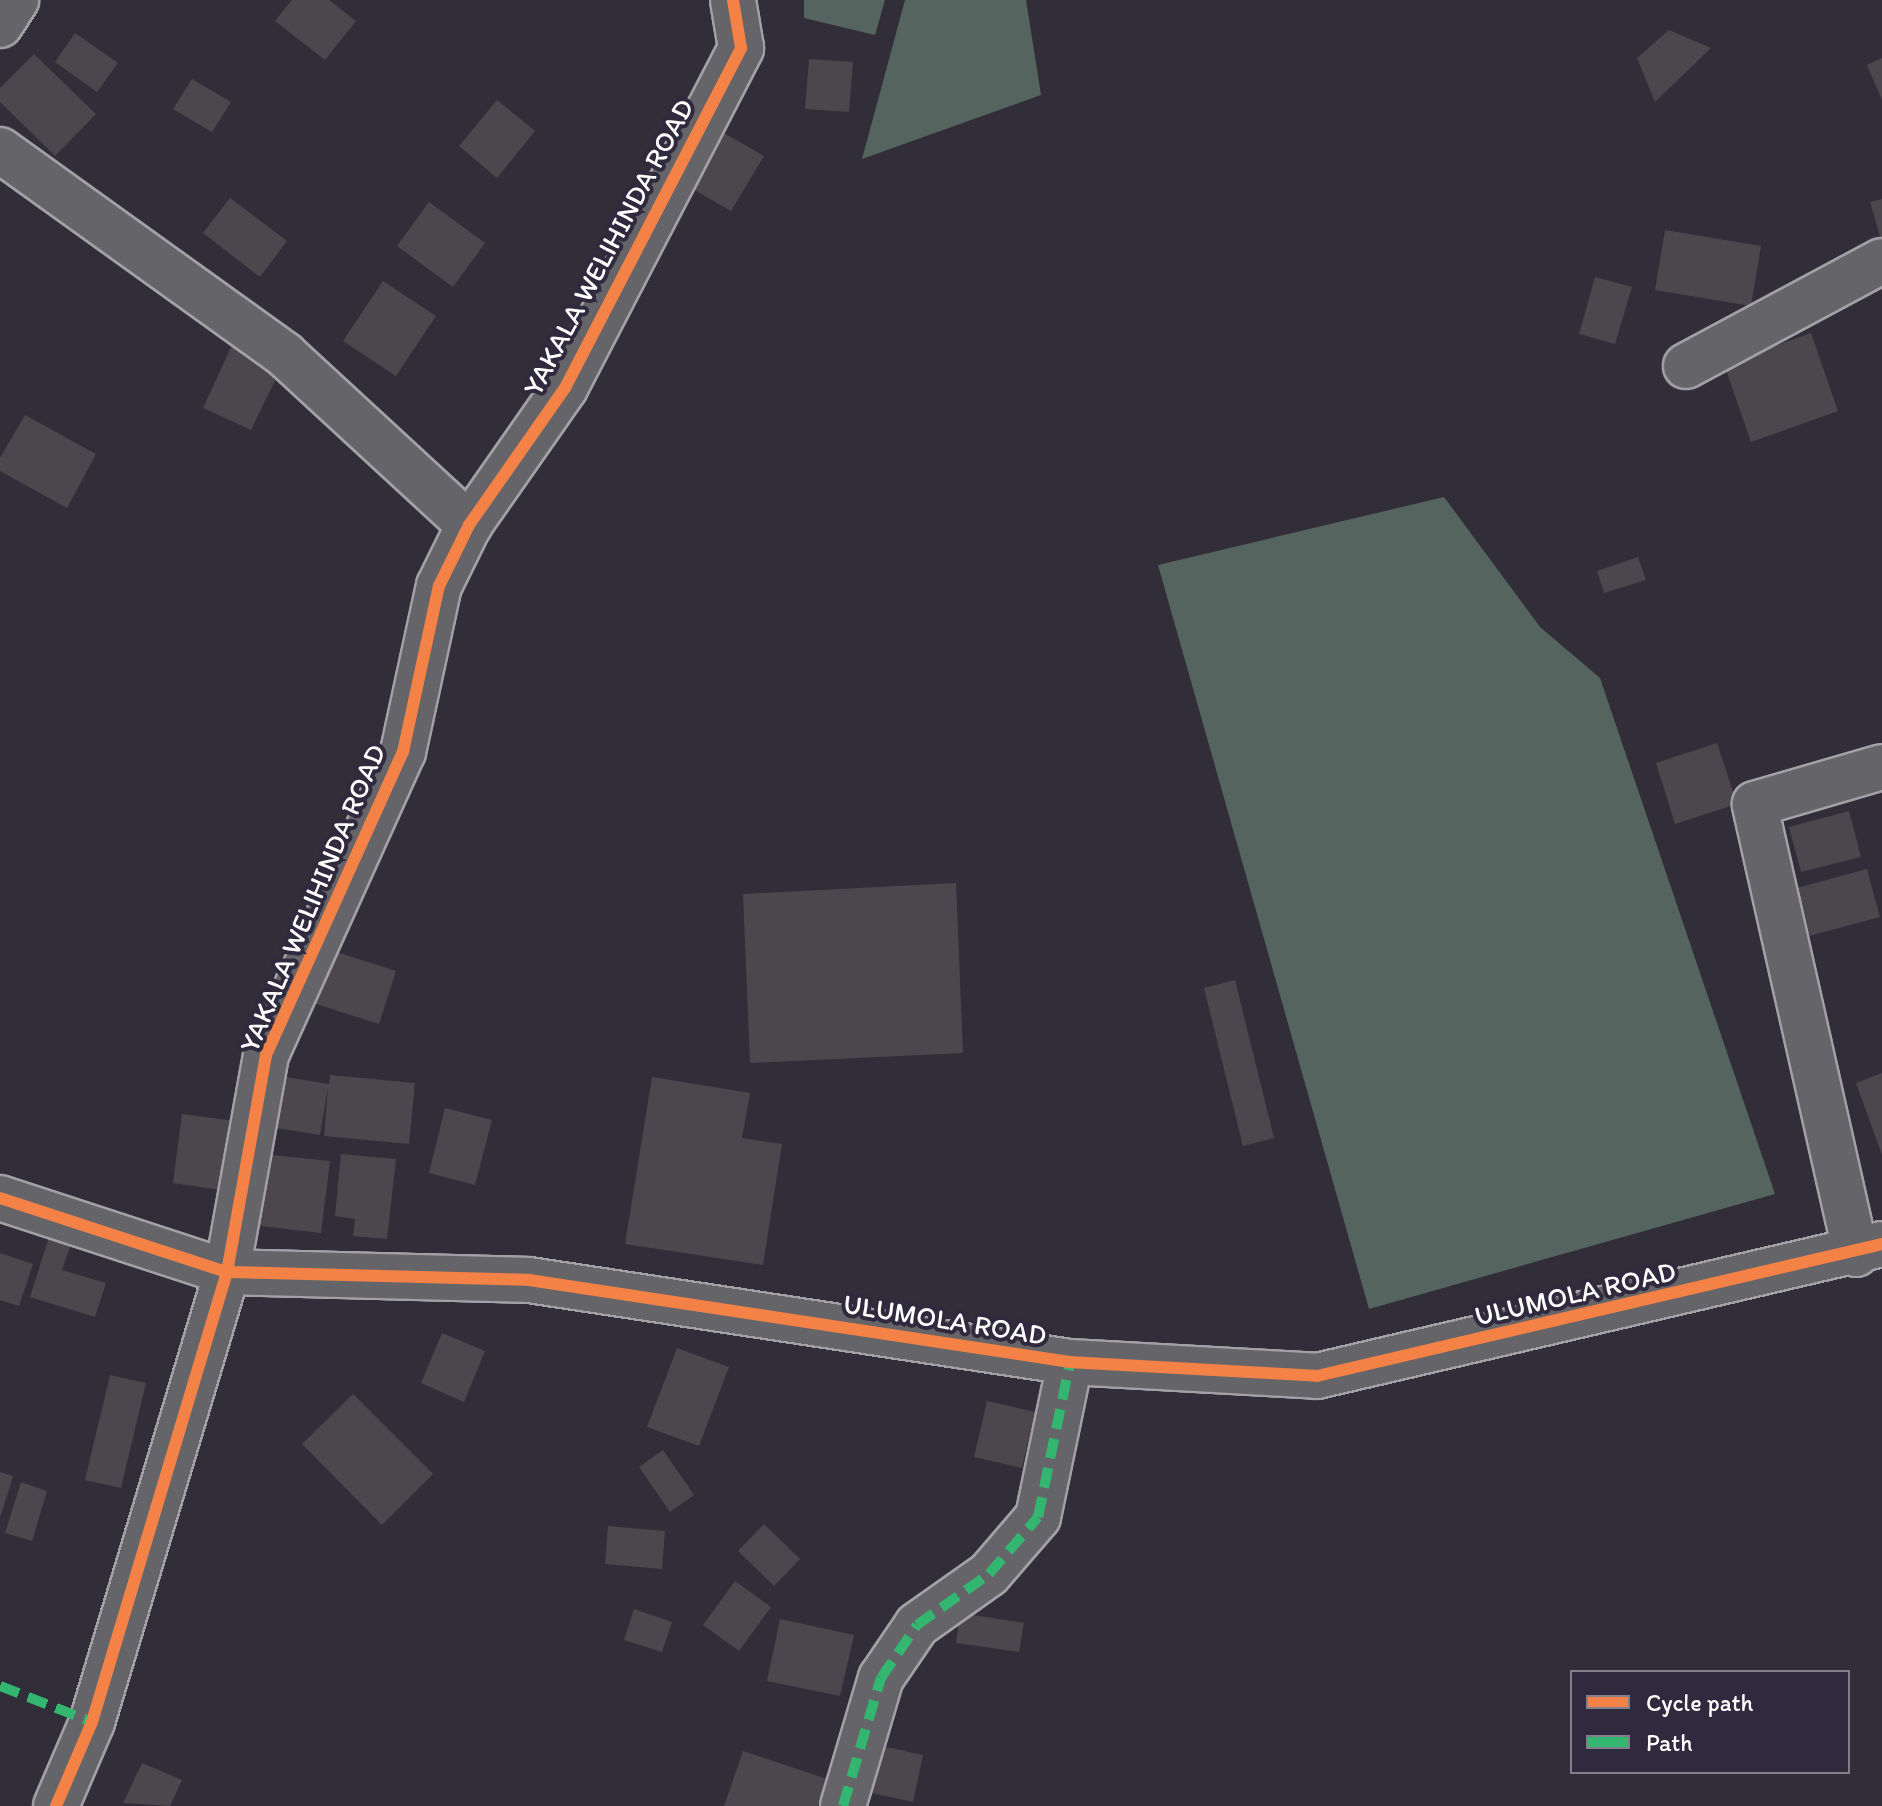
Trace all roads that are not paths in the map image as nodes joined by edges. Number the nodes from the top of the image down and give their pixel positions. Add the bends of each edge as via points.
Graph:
1 (16, 0) edge
2 (733, 0) edge
3 (0, 25) edge
4 (0, 150) edge
5 (1882, 261) edge
6 (1686, 366) dead end
7 (469, 525) junction
8 (1882, 767) edge
9 (0, 1198) edge
10 (1869, 1249) edge
11 (227, 1272) junction
12 (1070, 1362) junction
13 (56, 1806) edge
14 (843, 1806) edge

1 - 3 street
2 - 7 street, YAKALA WELIHINDA ROAD via 741,48 565,388
4 - 7 street via 285,355
5 - 6 street
7 - 11 street, YAKALA WELIHINDA ROAD via 439,586 403,752 266,1055
8 - 10 street via 1755,804
9 - 11 street, ULUMOLA ROAD
10 - 12 street, ULUMOLA ROAD via 1317,1376
11 - 12 street, ULUMOLA ROAD via 529,1280
11 - 13 street, YAKALA WELIHINDA ROAD via 92,1722
12 - 14 street via 1038,1517 989,1574 917,1625 881,1678

